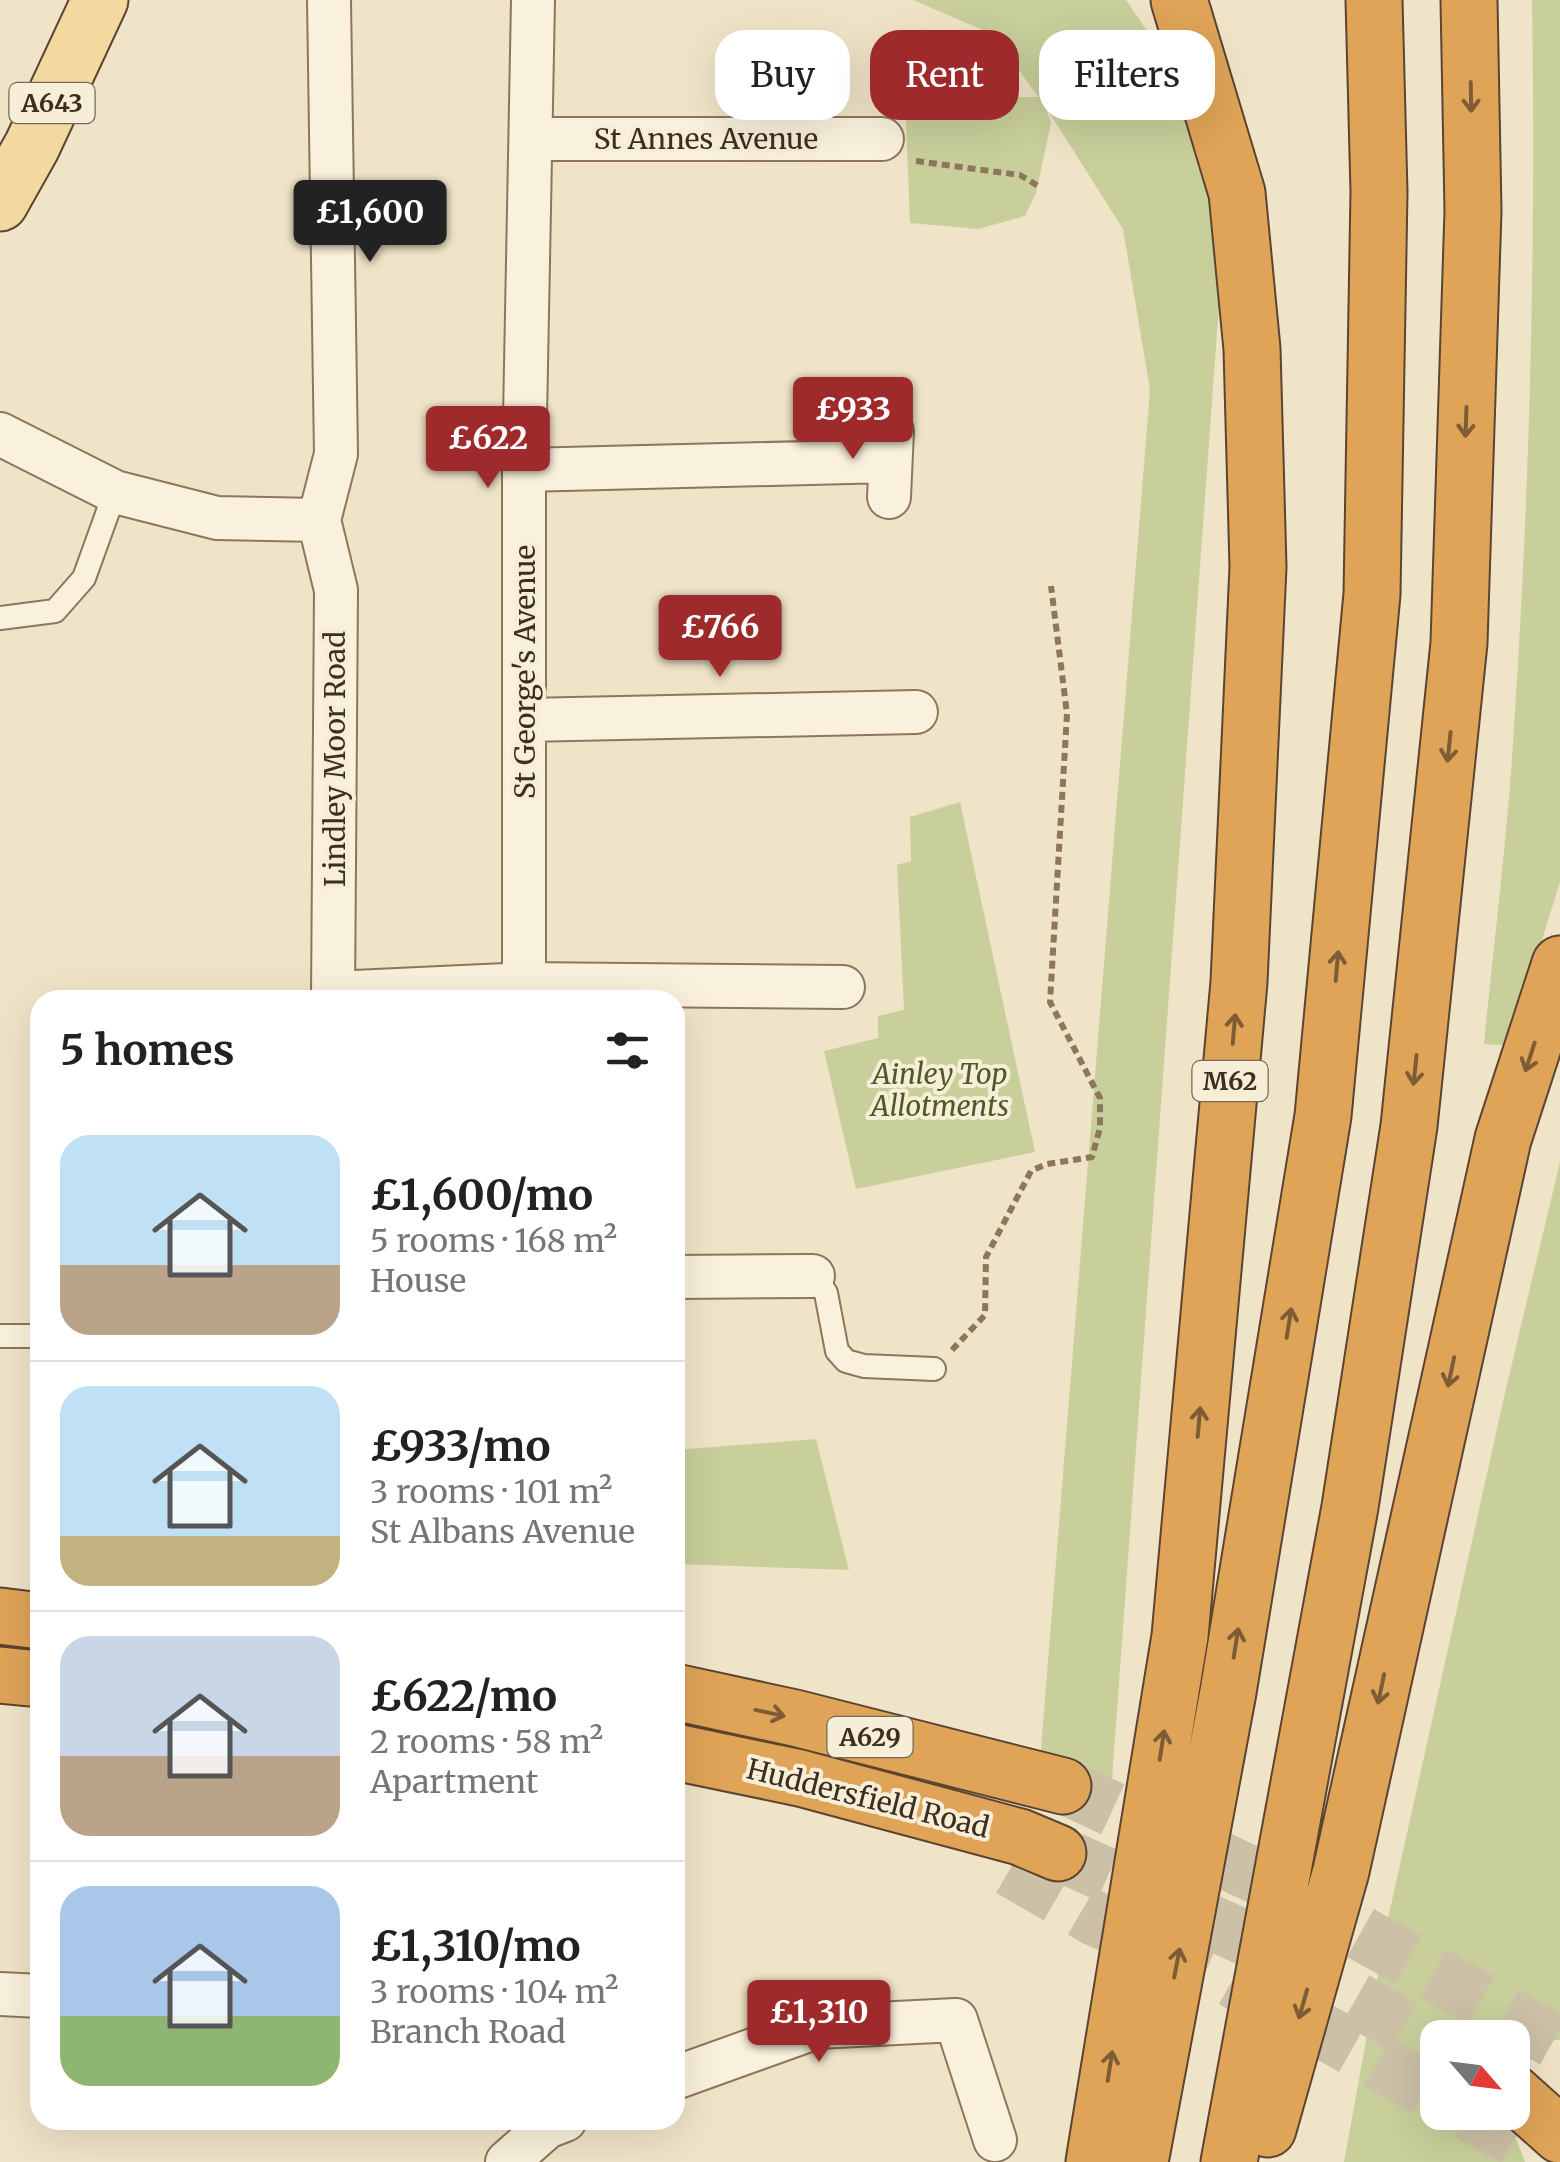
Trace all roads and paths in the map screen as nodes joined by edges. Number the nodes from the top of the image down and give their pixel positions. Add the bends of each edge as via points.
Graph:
1 (100, 0) edge
2 (329, 0) edge
3 (533, 0) edge
4 (1179, 0) edge
5 (1374, 0) edge
6 (1469, 0) edge
7 (531, 139) junction
8 (882, 139) joint
9 (1040, 187) dead end
10 (0, 203) edge
11 (0, 434) edge
12 (890, 463) dead end
13 (524, 470) junction
14 (115, 492) junction
15 (319, 520) junction
16 (1052, 586) dead end
17 (0, 618) edge
18 (916, 712) dead end
19 (525, 720) junction
20 (1560, 964) edge
21 (524, 984) junction
22 (844, 987) dead end
23 (333, 990) edge
24 (428, 990) edge
25 (814, 1276) joint
26 (685, 1277) edge
27 (0, 1336) edge
28 (30, 1336) edge
29 (934, 1369) joint
30 (0, 1616) edge
31 (30, 1620) edge
32 (0, 1675) edge
33 (30, 1678) edge
34 (0, 1691) edge
35 (30, 1694) edge
36 (685, 1694) edge
37 (685, 1754) edge
38 (1063, 1786) tunnel mouth
39 (685, 1788) edge
40 (0, 1994) edge
41 (30, 1996) edge
42 (685, 2074) edge
43 (1530, 2123) tunnel mouth
44 (554, 2132) edge
45 (995, 2140) dead end
46 (1545, 2148) edge
47 (508, 2162) edge
48 (1094, 2162) edge
49 (1140, 2162) edge
50 (1229, 2162) edge
51 (1258, 2162) edge

1 - 10 main road, A643
2 - 15 street, Lindley Moor Road via 336,454
3 - 7 street, St George's Avenue
48 -> 4 highway, M62 via 1180,1636 1238,982 1258,567 1252,349 1237,193
49 -> 5 highway via 1228,1692 1323,1116 1372,594 1379,192
6 -> 50 highway via 1473,211 1459,643 1409,1126 1350,1507
7 - 8 street, St Annes Avenue
7 - 13 street, St George's Avenue
8 - 9 path via 922,163 1020,175
11 - 14 street
12 - 13 street
13 - 19 street, St George's Avenue
14 - 15 street via 217,518
14 - 17 lane via 84,578 55,612
15 - 23 street, Lindley Moor Road via 336,590
16 - 29 path via 1067,714 1050,1002 1100,1098 1100,1128 1092,1157 1030,1172 986,1257 985,1315
18 - 19 street
19 - 21 street, St George's Avenue
20 -> 51 highway via 1503,1139 1341,1871
21 - 22 street
21 - 24 street
25 - 26 street
25 - 29 lane via 826,1293 837,1352 846,1361
27 - 28 lane
30 - 31 highway
32 - 33 highway
34 - 35 highway
36 -> 38 highway, A629
37 - 39 highway, Huddersfield Road / A629 via 1020,1838 1034,1861
40 - 41 street
42 - 45 street via 818,2027 956,2020
43 - 46 highway
44 - 47 street

